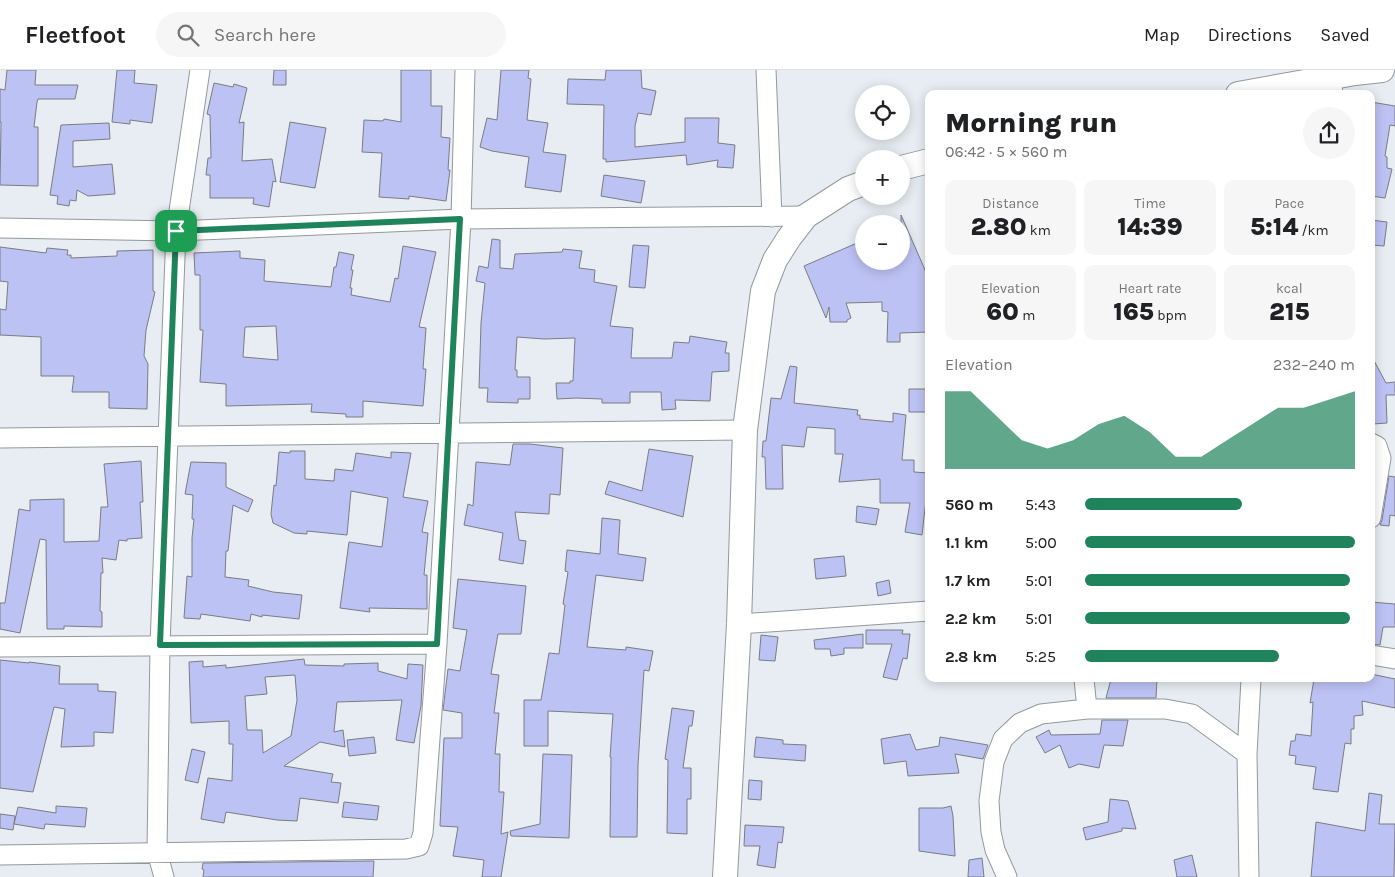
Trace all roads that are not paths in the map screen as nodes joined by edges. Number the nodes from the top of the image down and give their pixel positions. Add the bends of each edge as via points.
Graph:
1 (200, 70) edge
2 (466, 70) edge
3 (766, 70) edge
4 (1382, 70) edge
5 (1331, 80) edge
6 (1265, 90) edge
7 (925, 162) edge
8 (910, 166) edge
9 (855, 186) edge
10 (772, 216) junction
11 (806, 216) junction
12 (460, 219) junction
13 (0, 228) edge
14 (176, 231) junction
15 (746, 430) junction
16 (448, 433) junction
17 (168, 436) junction
18 (0, 438) edge
19 (1375, 445) edge
20 (1375, 494) edge
21 (925, 611) edge
22 (738, 624) junction
23 (437, 644) junction
24 (160, 645) junction
25 (0, 647) edge
26 (1375, 656) edge
27 (1395, 658) edge
28 (1084, 682) edge
29 (1251, 682) edge
30 (1087, 709) junction
31 (1247, 754) junction
32 (157, 852) junction
33 (0, 855) edge
34 (164, 877) edge
35 (725, 877) edge
36 (1007, 877) edge
37 (1249, 877) edge

1 - 14 street
2 - 12 street
3 - 10 street
4 - 5 street
5 - 6 street
7 - 8 street
9 - 11 street
10 - 11 street
10 - 12 street
11 - 15 street via 775,260 763,291
12 - 14 street
12 - 16 street
13 - 14 street
14 - 17 street
15 - 16 street
15 - 22 street
16 - 17 street
16 - 23 street
17 - 18 street
17 - 24 street
19 - 20 street via 1381,458
21 - 22 street
22 - 35 street
23 - 24 street
23 - 32 street via 423,833 419,846 406,849
24 - 25 street
24 - 32 street
26 - 27 street
28 - 30 street
29 - 31 street
30 - 31 street via 1165,709 1192,714
30 - 36 street via 1041,714 1020,723 1003,738 994,762 990,801 995,850
31 - 37 street
32 - 33 street
32 - 34 street

